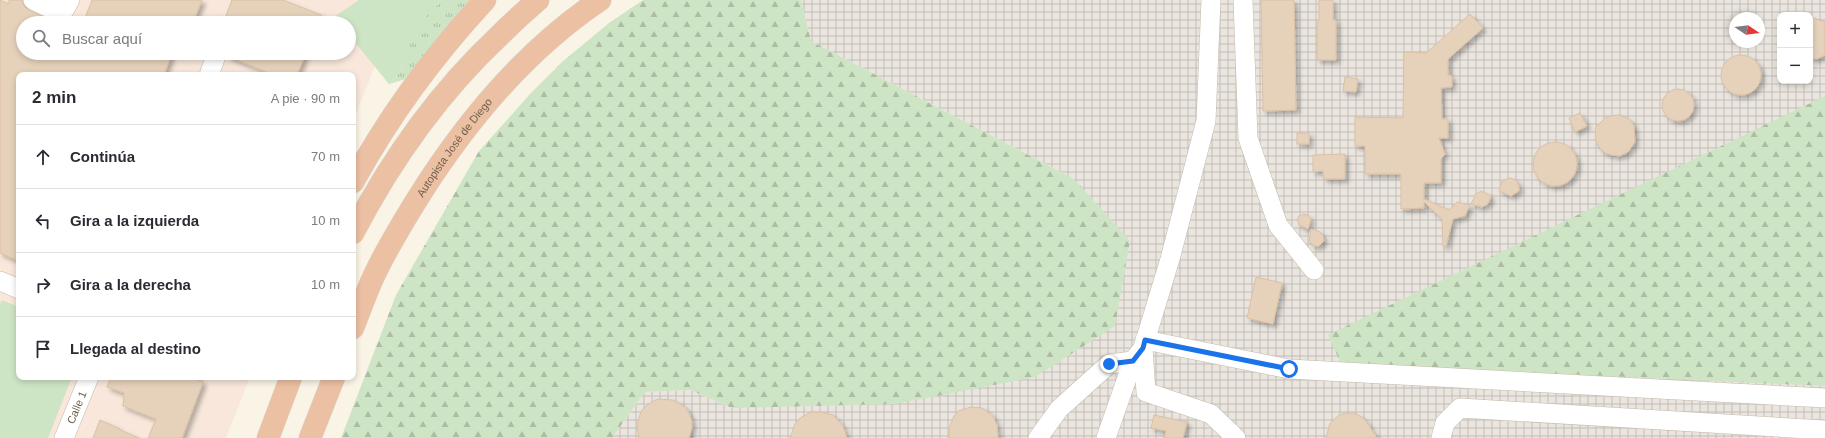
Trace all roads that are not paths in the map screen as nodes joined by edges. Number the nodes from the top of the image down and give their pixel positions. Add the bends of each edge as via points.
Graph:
1 (32, 0) edge
2 (70, 0) edge
3 (484, 0) edge
4 (538, 0) edge
5 (600, 0) edge
6 (1211, 0) edge
7 (1243, 0) edge
8 (214, 60) edge
9 (210, 72) edge
10 (356, 177) edge
11 (356, 228) edge
12 (1314, 270) dead end
13 (0, 281) edge
14 (16, 288) edge
15 (356, 320) edge
16 (1140, 350) junction
17 (88, 380) edge
18 (290, 380) edge
19 (333, 380) edge
20 (1825, 398) edge
21 (1825, 430) edge
22 (64, 438) edge
23 (268, 438) edge
24 (310, 438) edge
25 (1038, 438) edge
26 (1106, 438) edge
27 (1236, 438) edge
28 (1441, 438) edge

1 - 2 street via 60,10 65,8
3 - 10 highway via 407,96
4 - 11 highway via 472,61 432,107 396,157
5 - 15 highway, Autopista José de Diego via 578,15 517,68 469,125 430,178 400,226 372,280
6 - 16 street via 1206,121 1170,259
7 - 12 street via 1248,138 1278,225
8 - 9 street
13 - 14 street
16 - 20 street via 1289,369
16 - 25 street via 1109,364 1059,409
16 - 26 street
16 - 27 street via 1146,392 1211,414
17 - 22 street, Calle 1
18 - 23 highway
19 - 24 highway
21 - 28 street via 1460,408 1445,423

